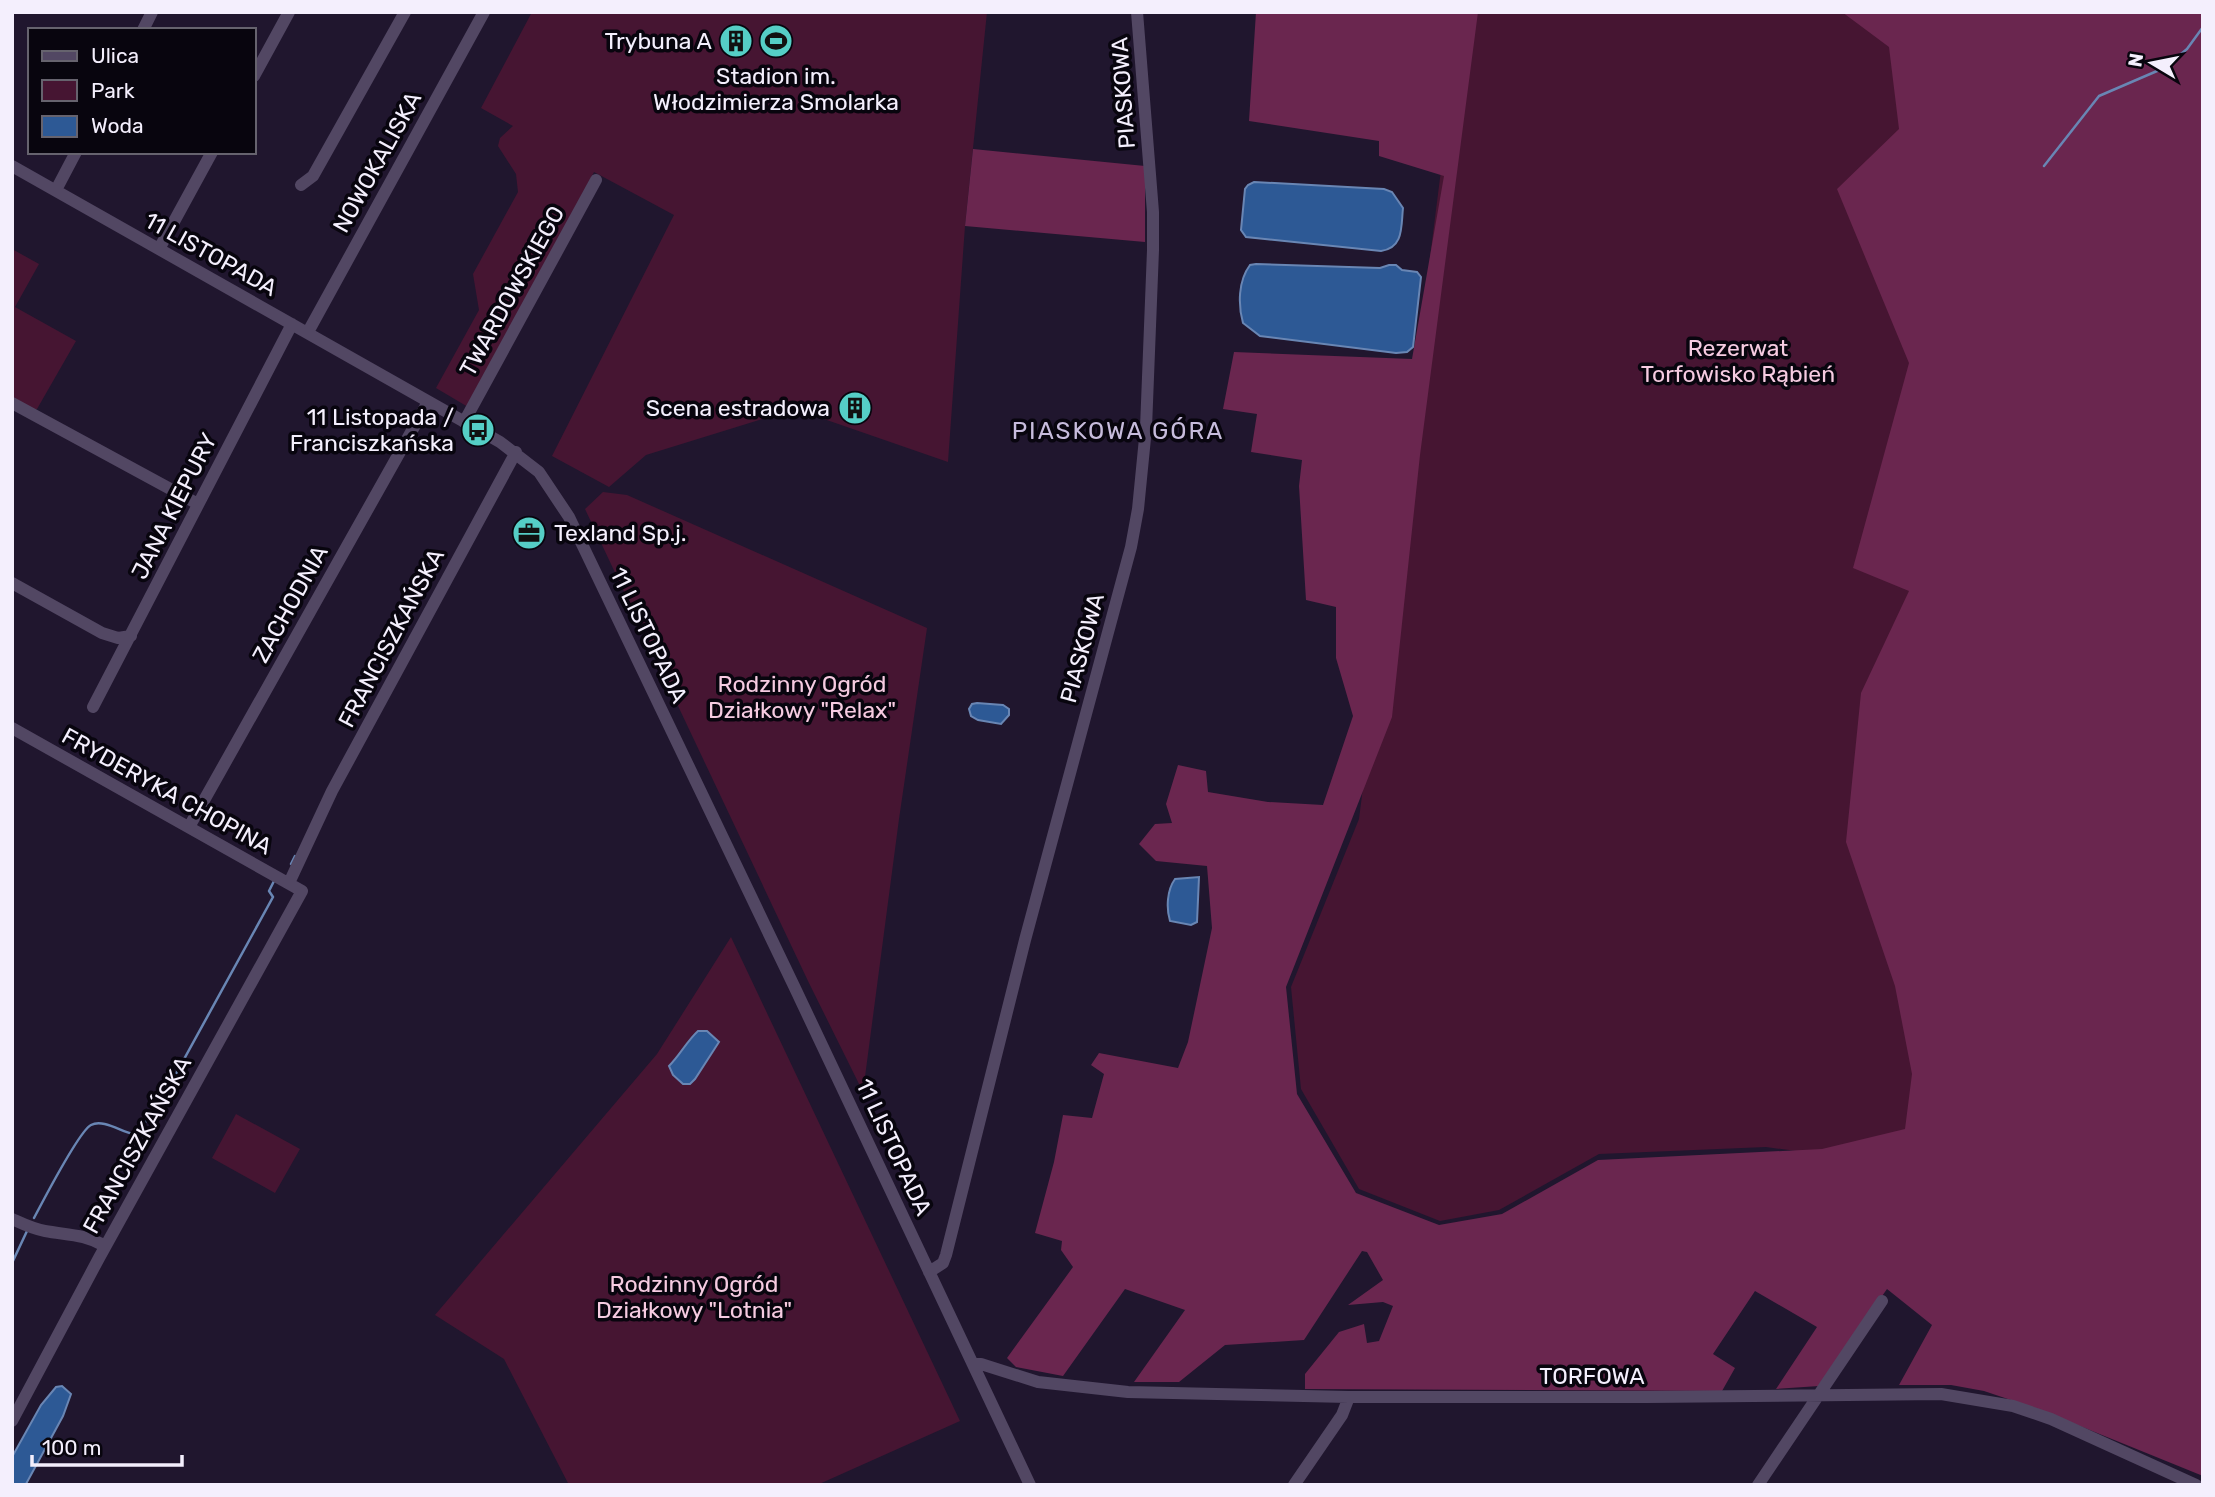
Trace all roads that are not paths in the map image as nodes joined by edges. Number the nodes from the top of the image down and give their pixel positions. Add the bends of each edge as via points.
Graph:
1 (152, 12) edge
2 (289, 12) edge
3 (405, 12) edge
4 (484, 12) edge
5 (1138, 12) edge
6 (144, 28) edge
7 (256, 72) edge
8 (75, 154) edge
9 (211, 154) edge
10 (12, 166) edge
11 (596, 180) dead end
12 (301, 185) dead end
13 (55, 190) junction
14 (159, 249) junction
15 (292, 324) junction
16 (307, 332) junction
17 (12, 402) edge
18 (428, 402) junction
19 (464, 422) junction
20 (516, 452) junction
21 (198, 504) junction
22 (12, 583) edge
23 (131, 636) junction
24 (93, 708) dead end
25 (12, 729) edge
26 (189, 827) junction
27 (289, 883) junction
28 (302, 891) joint
29 (12, 1219) edge
30 (105, 1246) junction
31 (929, 1272) junction
32 (1882, 1301) dead end
33 (973, 1364) junction
34 (1819, 1395) junction
35 (1349, 1397) junction
36 (12, 1421) edge
37 (1030, 1485) edge
38 (1294, 1485) edge
39 (1758, 1485) edge
40 (2196, 1485) edge

1 - 6 street
2 - 7 street
3 - 12 street via 313,176
4 - 16 street, NOWOKALISKA
5 - 31 street, PIASKOWA via 1153,225 1146,428 1138,509 946,1255 943,1264
8 - 13 street
9 - 14 street
10 - 13 street, 11 LISTOPADA
11 - 19 street, TWARDOWSKIEGO
13 - 14 street, 11 LISTOPADA
14 - 15 street, 11 LISTOPADA
15 - 16 street, 11 LISTOPADA
15 - 21 street, JANA KIEPURY
16 - 18 street, 11 LISTOPADA
17 - 21 street
18 - 19 street, 11 LISTOPADA
18 - 26 street, ZACHODNIA
19 - 20 street, 11 LISTOPADA
20 - 27 street, FRANCISZKAŃSKA via 332,791
20 - 31 street, 11 LISTOPADA via 539,472 569,517
21 - 23 street, JANA KIEPURY
22 - 23 street via 102,633
23 - 24 street, JANA KIEPURY
25 - 26 street, FRYDERYKA CHOPINA
26 - 27 street, FRYDERYKA CHOPINA
27 - 28 street, FRYDERYKA CHOPINA
28 - 30 street, FRANCISZKAŃSKA
29 - 30 street via 42,1231 79,1234
30 - 36 street, FRANCISZKAŃSKA
31 - 33 street, 11 LISTOPADA
32 - 34 street
33 - 35 street, TORFOWA via 1038,1382 1128,1392
33 - 37 street, 11 LISTOPADA
34 - 35 street, TORFOWA
34 - 39 street
34 - 40 street, TORFOWA via 1941,1394 2012,1406 2075,1429
35 - 38 street via 1342,1415

